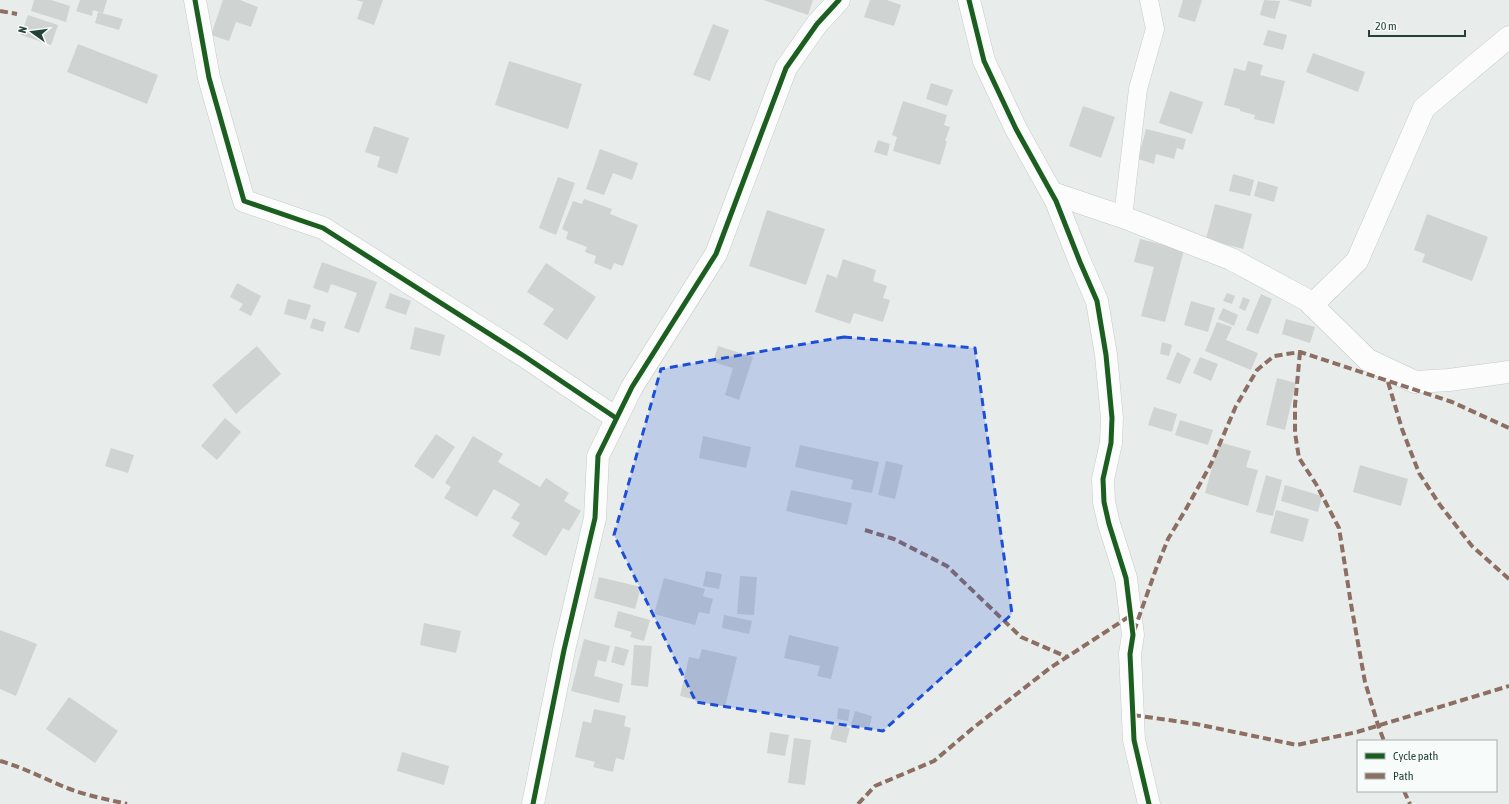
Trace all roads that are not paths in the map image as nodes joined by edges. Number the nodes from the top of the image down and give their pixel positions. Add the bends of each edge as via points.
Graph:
1 (195, 0) edge
2 (839, 0) edge
3 (969, 0) edge
4 (1149, 0) edge
5 (1509, 37) edge
6 (1052, 193) junction
7 (1123, 217) junction
8 (1312, 305) junction
9 (1509, 372) edge
10 (616, 418) junction
11 (534, 804) edge
12 (1149, 804) edge

1 - 10 street via 209,78 244,201 323,228 518,352
2 - 10 street via 817,24 786,68 716,254 632,387
3 - 6 street via 984,61 1016,129
4 - 7 lane via 1155,29 1138,89
5 - 8 street via 1424,108 1357,261
6 - 7 street
6 - 12 street via 1098,301 1112,418 1111,443 1103,479 1104,502 1126,578 1133,635 1130,654 1134,740
7 - 8 street via 1231,259
8 - 9 street via 1368,360 1415,382
10 - 11 street via 598,456 595,518 564,650

